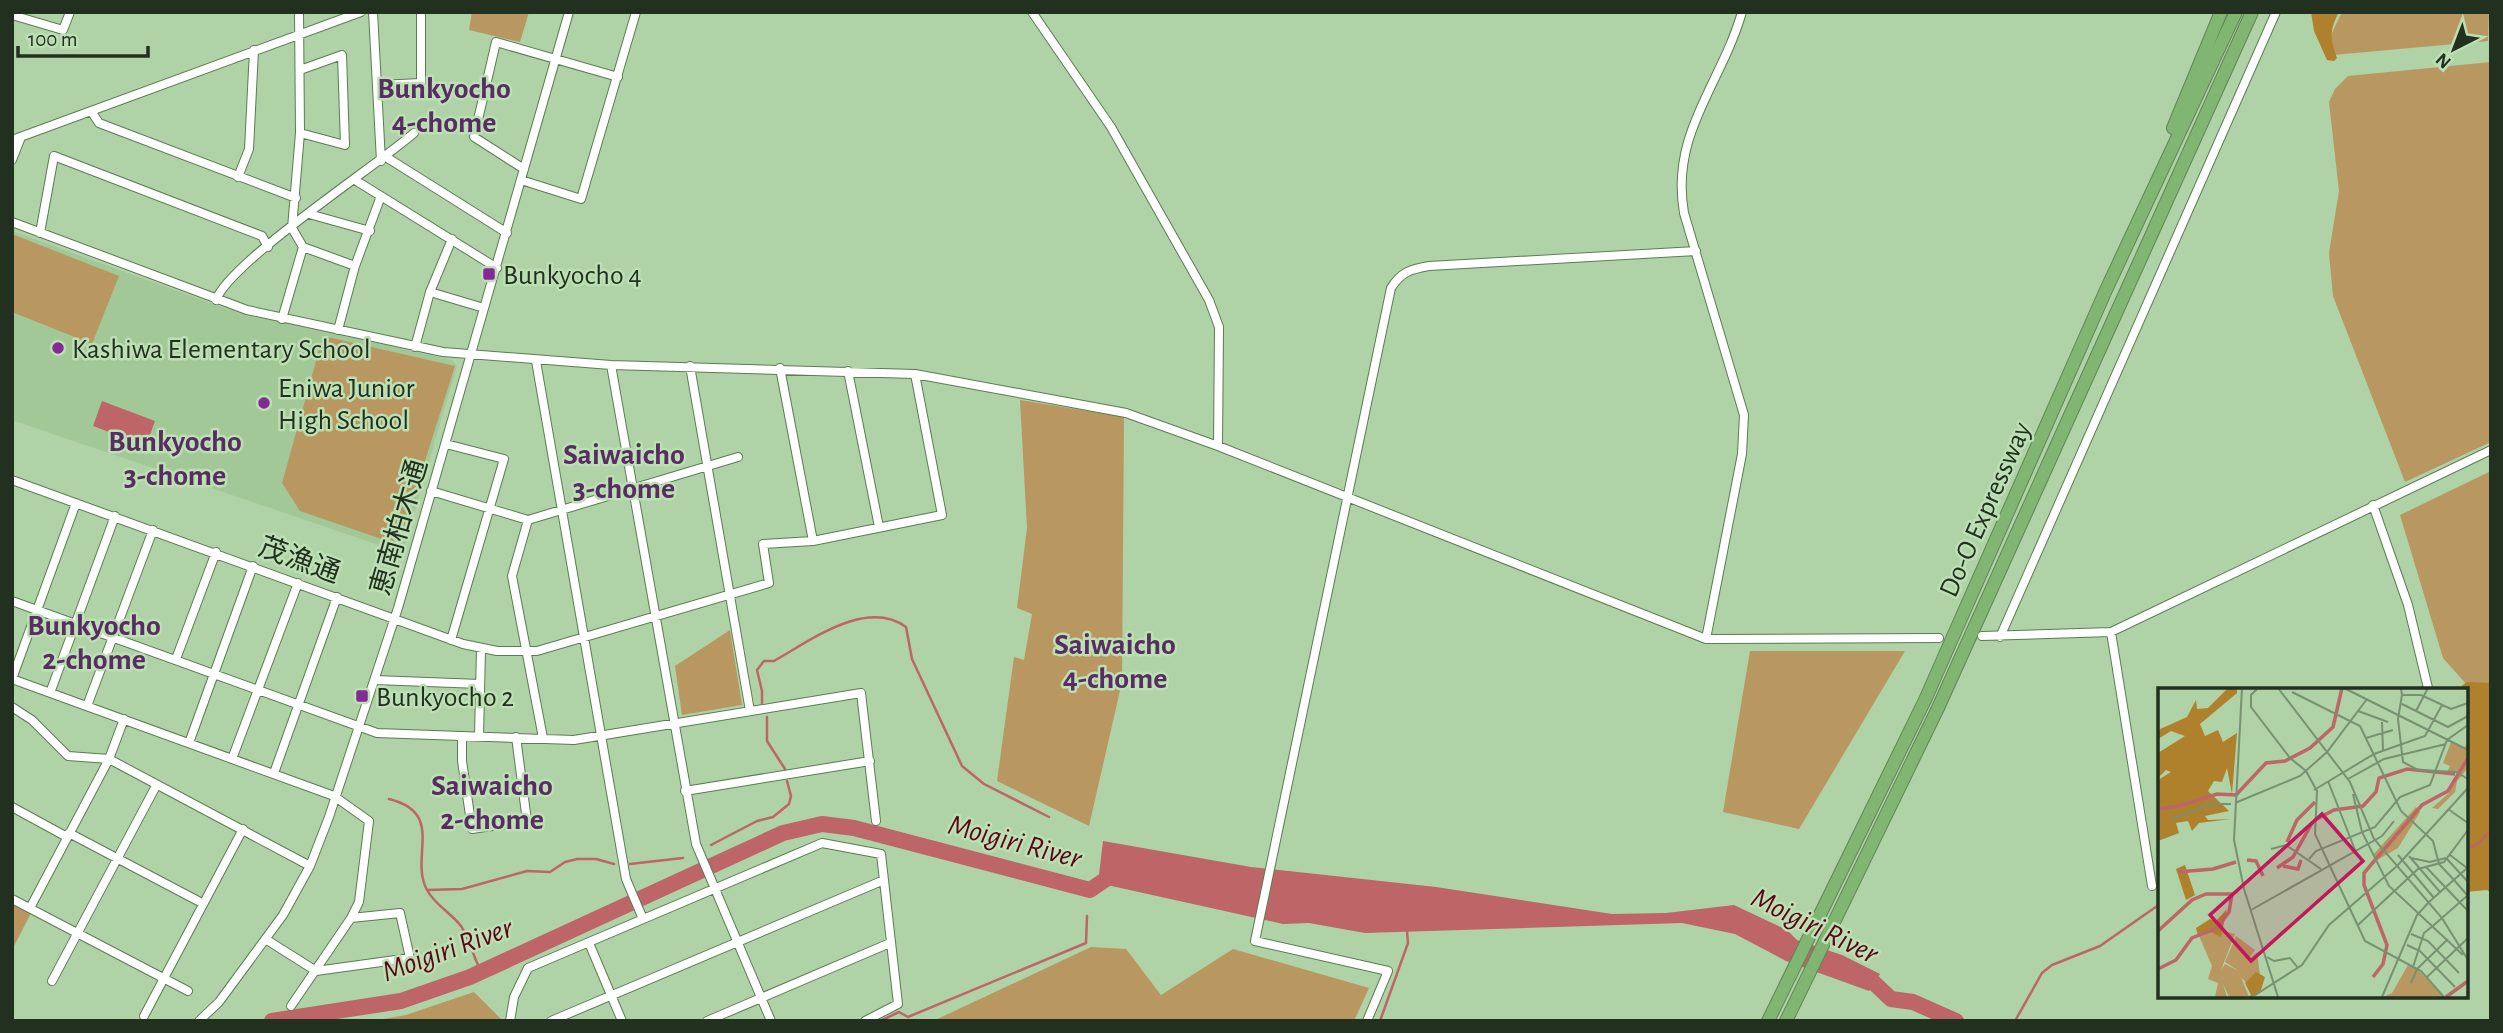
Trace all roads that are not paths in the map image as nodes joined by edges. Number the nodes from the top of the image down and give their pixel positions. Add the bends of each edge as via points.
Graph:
1 (70, 12) edge
2 (299, 12) edge
3 (361, 12) edge
4 (373, 12) edge
5 (421, 12) edge
6 (569, 12) edge
7 (636, 12) edge
8 (1032, 12) edge
9 (1742, 12) edge
10 (2221, 12) edge
11 (2236, 12) edge
12 (2254, 12) edge
13 (2276, 12) edge
14 (12, 15) edge
15 (299, 34) junction
16 (254, 50) junction
17 (557, 59) junction
18 (300, 71) junction
19 (618, 77) junction
20 (378, 85) junction
21 (91, 111) junction
22 (300, 133) junction
23 (414, 133) dead end
24 (17, 138) edge
25 (383, 159) junction
26 (12, 160) edge
27 (524, 169) junction
28 (238, 177) junction
29 (355, 180) junction
30 (522, 180) junction
31 (380, 196) junction
32 (296, 198) junction
33 (309, 214) junction
34 (12, 222) edge
35 (292, 228) junction
36 (370, 231) junction
37 (40, 233) junction
38 (507, 233) junction
39 (452, 239) junction
40 (268, 247) junction
41 (303, 247) junction
42 (1696, 251) junction
43 (355, 266) junction
44 (497, 268) junction
45 (2106, 290) junction
46 (430, 292) junction
47 (215, 300) junction
48 (484, 308) junction
49 (282, 319) junction
50 (338, 330) junction
51 (415, 347) junction
52 (470, 356) junction
53 (536, 361) junction
54 (611, 365) junction
55 (690, 366) junction
56 (780, 368) junction
57 (848, 371) junction
58 (915, 374) junction
59 (446, 444) junction
60 (1218, 446) junction
61 (2491, 450) edge
62 (738, 457) dead end
63 (707, 466) junction
64 (12, 480) edge
65 (633, 489) junction
66 (431, 491) junction
67 (1347, 499) junction
68 (76, 503) junction
69 (2373, 505) junction
70 (489, 509) junction
71 (564, 510) junction
72 (115, 516) junction
73 (528, 520) junction
74 (880, 527) junction
75 (153, 530) junction
76 (813, 541) junction
77 (216, 552) junction
78 (253, 566) junction
79 (298, 583) junction
80 (730, 594) junction
81 (337, 597) junction
82 (12, 601) edge
83 (38, 610) junction
84 (656, 617) junction
85 (394, 618) junction
86 (74, 624) junction
87 (2111, 632) junction
88 (1982, 636) dead end
89 (114, 637) junction
90 (2000, 637) junction
91 (585, 638) junction
92 (1939, 638) dead end
93 (1706, 639) junction
94 (451, 640) junction
95 (481, 649) junction
96 (525, 653) junction
97 (176, 659) junction
98 (214, 673) junction
99 (12, 679) edge
100 (375, 680) junction
101 (480, 684) junction
102 (258, 688) junction
103 (2428, 688) edge
104 (50, 693) junction
105 (299, 704) junction
106 (87, 706) junction
107 (12, 707) edge
108 (750, 711) junction
109 (124, 719) junction
110 (675, 723) junction
111 (359, 726) junction
112 (602, 734) junction
113 (462, 736) junction
114 (479, 736) junction
115 (516, 737) junction
116 (543, 738) junction
117 (189, 743) junction
118 (109, 759) junction
119 (232, 759) junction
120 (870, 761) junction
121 (274, 773) junction
122 (156, 786) junction
123 (685, 791) junction
124 (334, 796) junction
125 (12, 807) edge
126 (876, 821) dead end
127 (243, 829) junction
128 (68, 835) junction
129 (118, 858) junction
130 (310, 866) junction
131 (884, 880) junction
132 (714, 886) junction
133 (2152, 887) dead end
134 (12, 898) edge
135 (202, 903) junction
136 (30, 908) junction
137 (642, 916) junction
138 (351, 918) junction
139 (79, 933) junction
140 (267, 940) junction
141 (737, 942) junction
142 (589, 943) junction
143 (890, 943) junction
144 (316, 971) junction
145 (163, 976) junction
146 (52, 981) dead end
147 (188, 991) dead end
148 (611, 995) junction
149 (761, 998) junction
150 (291, 1006) dead end
151 (144, 1016) dead end
152 (199, 1021) edge
153 (510, 1021) edge
154 (551, 1021) edge
155 (622, 1021) edge
156 (707, 1021) edge
157 (771, 1021) edge
158 (864, 1021) edge
159 (1367, 1021) edge
160 (1768, 1021) edge
161 (1786, 1021) edge

1 - 14 street via 63,30
2 - 15 street
3 - 15 street
4 - 20 street
5 - 20 street via 421,83
6 - 17 street, 恵南柏木通
7 - 19 street
8 - 60 street via 1111,127 1209,300 1219,327
9 - 42 street via 1683,150 1680,187
10 - 45 highway
11 - 45 highway, Do-O Expressway
12 - 161 highway, Do-O Expressway via 1938,708
13 - 90 street
15 - 16 street
15 - 18 street
16 - 21 street
16 - 28 street via 249,149
17 - 19 street
17 - 27 street, 恵南柏木通
17 - 27 street via 496,42 474,137
18 - 22 street
18 - 22 street via 342,55 345,145
19 - 30 street via 581,199
20 - 25 street
21 - 24 street
21 - 28 street via 99,124
22 - 32 street
23 - 25 street
24 - 26 street
25 - 29 street
25 - 38 street
27 - 30 street, 恵南柏木通
28 - 32 street
29 - 31 street
29 - 33 street
30 - 38 street, 恵南柏木通
31 - 36 street
31 - 39 street
32 - 35 street
33 - 35 street
33 - 36 street
34 - 37 street
35 - 40 street
35 - 41 street
36 - 43 street
37 - 40 street via 54,156 262,236
37 - 47 street
38 - 44 street, 恵南柏木通
39 - 44 street
39 - 46 street
40 - 47 street via 220,287
41 - 43 street
41 - 49 street
42 - 67 street via 1429,266 1398,276 1391,288
42 - 93 street via 1744,415 1742,454
43 - 50 street
44 - 48 street, 恵南柏木通
45 - 160 highway, Do-O Expressway via 2002,531
46 - 48 street
46 - 51 street
47 - 49 street
48 - 52 street, 恵南柏木通
49 - 50 street
50 - 51 street
51 - 52 street
52 - 53 street
52 - 59 street, 恵南柏木通
53 - 54 street
53 - 71 street
54 - 55 street
54 - 65 street
55 - 56 street
55 - 63 street
56 - 57 street
56 - 76 street
57 - 58 street
57 - 74 street
58 - 60 street via 1125,413
58 - 74 street via 942,516
59 - 66 street, 恵南柏木通
59 - 70 street via 505,459
60 - 67 street
61 - 69 street
62 - 63 street
63 - 65 street
63 - 80 street
64 - 68 street, 茂漁通
65 - 71 street
65 - 84 street
66 - 70 street
66 - 85 street, 恵南柏木通
67 - 93 street
67 - 159 street via 1255,941 1388,971
68 - 72 street, 茂漁通
68 - 83 street
69 - 87 street
69 - 103 street via 2408,605
70 - 73 street
70 - 94 street
71 - 73 street
71 - 91 street
72 - 75 street, 茂漁通
72 - 86 street
73 - 96 street via 512,576
74 - 76 street
75 - 77 street, 茂漁通
75 - 89 street
76 - 80 street, 茂漁通 via 763,544 769,583
77 - 78 street, 茂漁通
77 - 97 street
78 - 79 street, 茂漁通
78 - 98 street
79 - 81 street, 茂漁通
79 - 102 street
80 - 84 street, 茂漁通
80 - 108 street
81 - 85 street, 茂漁通
81 - 105 street
82 - 83 street
83 - 86 street
83 - 99 street
84 - 91 street, 茂漁通
84 - 110 street
85 - 94 street, 茂漁通
85 - 100 street, 恵南柏木通
86 - 89 street
86 - 104 street
87 - 90 street
87 - 133 street
88 - 90 street
89 - 97 street
89 - 106 street
91 - 96 street, 茂漁通
91 - 112 street
92 - 93 street
94 - 95 street, 茂漁通
95 - 96 street, 茂漁通
95 - 101 street
96 - 116 street
97 - 98 street
98 - 102 street
98 - 117 street
99 - 104 street
100 - 101 street
100 - 111 street, 恵南柏木通
101 - 114 street
102 - 105 street
102 - 119 street
104 - 106 street
105 - 111 street
105 - 121 street
106 - 109 street
107 - 118 street via 68,756
108 - 110 street
108 - 120 street via 861,694
109 - 117 street
109 - 118 street
110 - 112 street
110 - 123 street
111 - 113 street via 377,733
111 - 124 street, 恵南柏木通
112 - 116 street via 574,740
112 - 137 street via 631,893
113 - 114 street
113 - 115 street via 472,829 527,821
114 - 115 street
115 - 116 street
117 - 119 street
118 - 122 street
118 - 128 street
119 - 121 street
120 - 123 street
120 - 126 street
121 - 124 street
122 - 127 street
122 - 129 street
123 - 132 street via 696,844
124 - 130 street, 恵南柏木通
124 - 138 street via 369,821 359,902
125 - 128 street
127 - 130 street
127 - 135 street
128 - 129 street
128 - 136 street
129 - 135 street
129 - 139 street
130 - 140 street, 恵南柏木通
131 - 132 street via 881,854 822,843
131 - 141 street
131 - 143 street
132 - 137 street
132 - 141 street
134 - 136 street
135 - 145 street
136 - 139 street
137 - 142 street
138 - 144 street
138 - 144 street via 400,913 410,958
139 - 145 street
139 - 146 street
140 - 144 street
140 - 152 street, 恵南柏木通
141 - 148 street
141 - 149 street
142 - 148 street
142 - 153 street via 528,968 514,997
143 - 149 street
143 - 158 street via 898,1004
144 - 150 street
145 - 147 street
145 - 151 street
148 - 154 street
148 - 155 street
149 - 156 street
149 - 157 street

